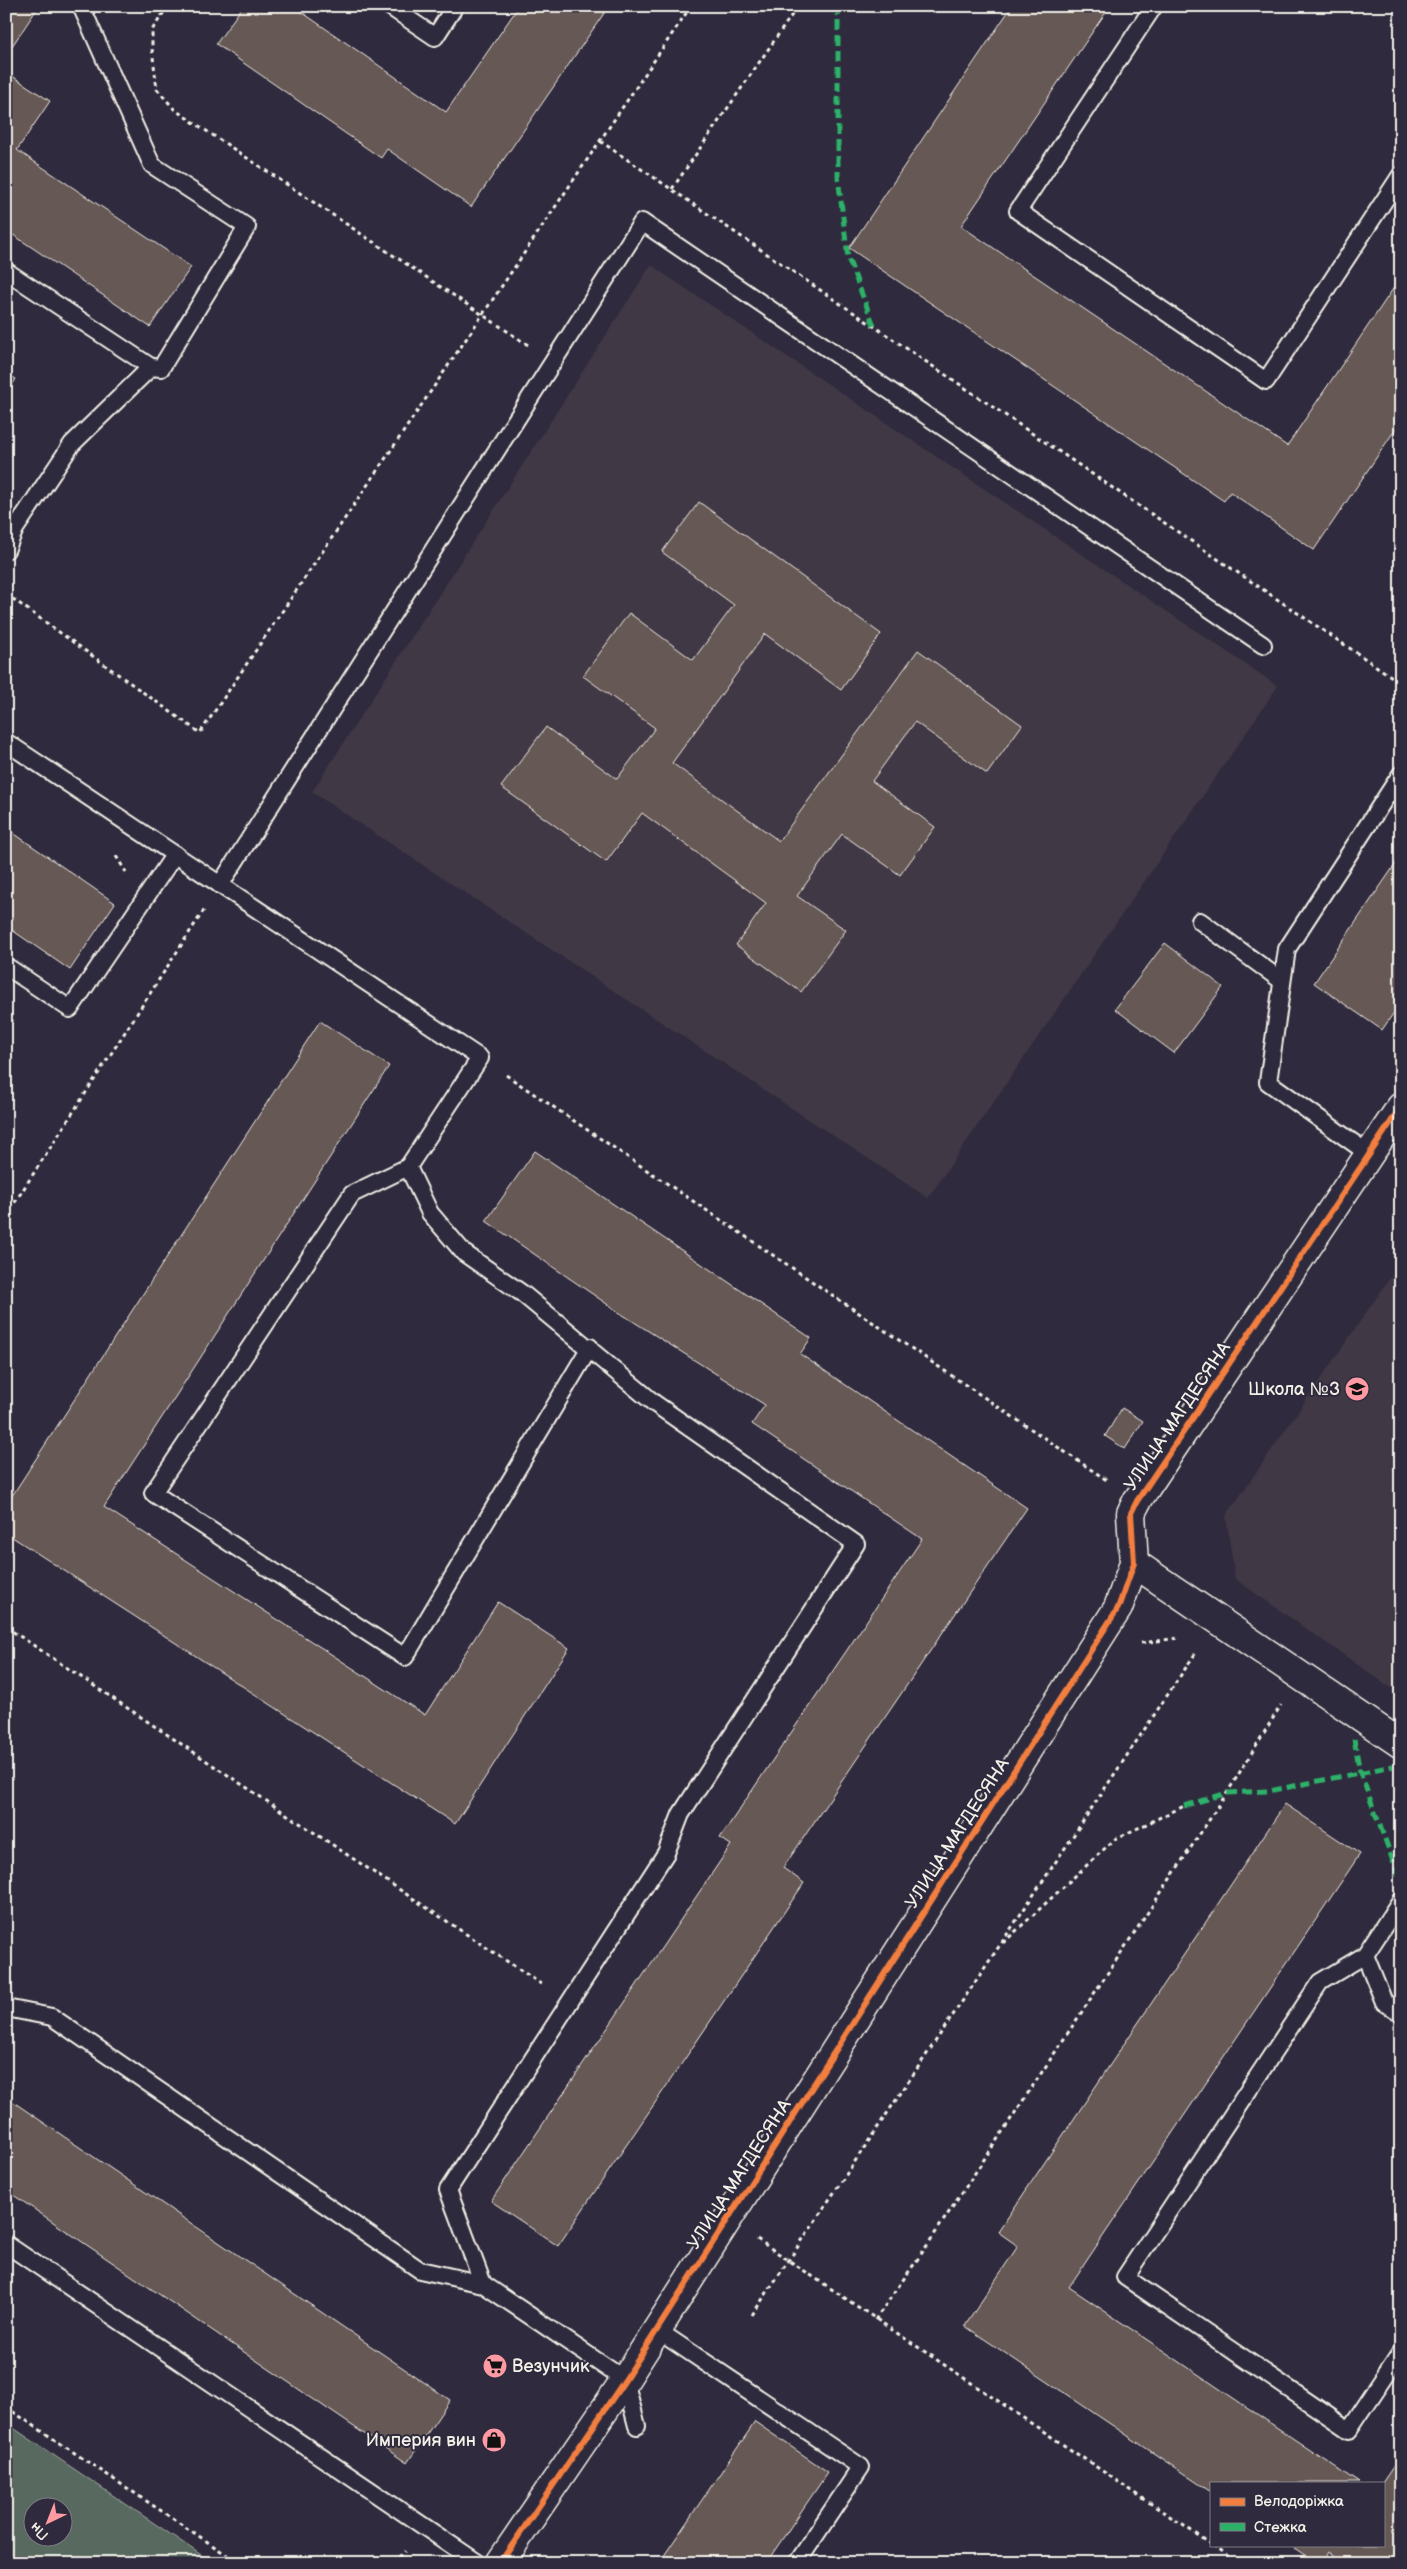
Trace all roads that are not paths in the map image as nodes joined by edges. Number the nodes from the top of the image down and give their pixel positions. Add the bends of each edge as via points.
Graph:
1 (81, 6) edge
2 (389, 6) edge
3 (456, 6) edge
4 (1154, 6) edge
5 (1401, 176) edge
6 (6, 271) edge
7 (151, 367) junction
8 (6, 550) edge
9 (1262, 645) dead end
10 (6, 742) edge
11 (1401, 774) edge
12 (175, 854) junction
13 (220, 885) junction
14 (1200, 921) dead end
15 (6, 966) edge
16 (1282, 981) junction
17 (1401, 1107) edge
18 (1369, 1154) junction
19 (408, 1167) junction
20 (590, 1347) junction
21 (1134, 1563) junction
22 (1401, 1744) edge
23 (1401, 1900) edge
24 (1365, 1955) junction
25 (6, 2008) edge
26 (1401, 2013) edge
27 (6, 2244) edge
28 (483, 2284) junction
29 (657, 2330) junction
30 (1401, 2352) edge
31 (625, 2380) junction
32 (637, 2426) dead end
33 (478, 2563) edge
34 (500, 2563) edge
35 (796, 2563) edge

1 - 7 lane via 152,165 246,227 161,368
2 - 3 lane via 435,37
4 - 5 lane via 1018,211 1266,381
6 - 7 lane
7 - 8 lane via 72,444 15,529
9 - 13 lane via 642,222
10 - 12 lane
11 - 16 lane via 1287,949
12 - 13 lane
12 - 15 lane via 70,1009
13 - 19 lane via 480,1058
14 - 16 lane
16 - 18 lane via 1268,1082
17 - 18 street, УЛИЦА МАГДЕСЯНА
18 - 21 street, УЛИЦА МАГДЕСЯНА via 1137,1501 1131,1513
19 - 20 lane via 430,1213 464,1252
19 - 20 lane via 352,1194 153,1493 405,1657
20 - 28 lane via 654,1403 856,1544 681,1814 666,1853 448,2190
21 - 22 street
21 - 29 street, УЛИЦА МАГДЕСЯНА via 1118,1608
23 - 24 lane
24 - 26 lane via 1384,2002
24 - 30 lane via 1320,1982 1125,2277 1350,2430
25 - 28 lane via 52,2017 420,2270
27 - 33 lane
28 - 31 lane
29 - 31 street, УЛИЦА МАГДЕСЯНА
29 - 35 lane via 861,2467
31 - 32 lane
31 - 34 street, УЛИЦА МАГДЕСЯНА

